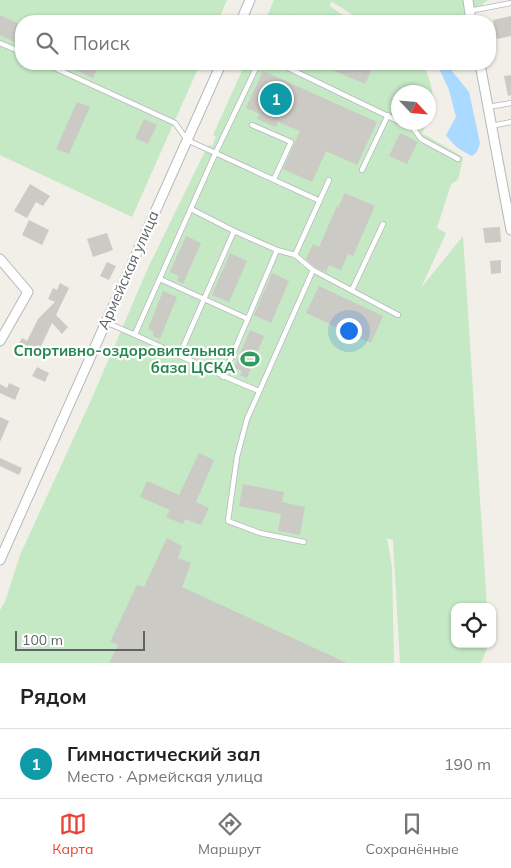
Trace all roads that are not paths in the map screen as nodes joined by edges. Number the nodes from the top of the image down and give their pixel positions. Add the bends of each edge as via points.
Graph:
1 (250, 0) edge
2 (468, 0) edge
3 (511, 3) edge
4 (469, 11) junction
5 (244, 15) edge
6 (470, 15) edge
7 (0, 42) edge
8 (15, 49) edge
9 (59, 70) edge
10 (219, 70) edge
11 (255, 70) edge
12 (293, 70) edge
13 (481, 70) edge
14 (511, 103) edge
15 (488, 107) junction
16 (388, 115) junction
17 (391, 117) edge
18 (511, 122) edge
19 (252, 125) dead end
20 (491, 126) junction
21 (414, 130) edge
22 (187, 140) junction
23 (216, 152) junction
24 (458, 159) dead end
25 (362, 170) dead end
26 (274, 179) junction
27 (329, 180) dead end
28 (320, 200) junction
29 (191, 209) junction
30 (383, 224) dead end
31 (511, 226) edge
32 (511, 230) edge
33 (234, 231) junction
34 (277, 250) junction
35 (295, 256) junction
36 (0, 259) edge
37 (313, 270) junction
38 (160, 279) junction
39 (352, 290) junction
40 (204, 299) junction
41 (398, 315) dead end
42 (248, 319) junction
43 (105, 322) junction
44 (135, 334) junction
45 (0, 341) edge
46 (179, 356) junction
47 (223, 377) junction
48 (259, 391) junction
49 (304, 542) dead end
50 (0, 560) edge

1 - 5 street
2 - 4 street
3 - 4 lane
4 - 6 street
7 - 8 lane
9 - 22 lane via 175,123
10 - 22 street, Армейская улица
11 - 23 lane
12 - 16 lane
13 - 15 street
14 - 15 lane
15 - 20 street
16 - 17 lane
16 - 25 lane
18 - 20 lane
19 - 26 lane via 291,142
20 - 31 street
21 - 24 lane via 421,139
22 - 23 lane
22 - 43 street, Армейская улица
23 - 26 lane
23 - 29 lane
26 - 28 lane
27 - 28 lane
28 - 35 lane
29 - 33 lane
29 - 38 lane
30 - 39 lane
31 - 32 street
33 - 34 lane
33 - 40 lane
34 - 35 lane
34 - 42 lane
35 - 37 lane
36 - 45 street via 28,292
37 - 39 lane
37 - 48 lane
38 - 40 lane
38 - 44 lane
39 - 41 lane
40 - 42 lane
40 - 46 lane
42 - 47 lane
43 - 44 lane
43 - 50 street, Армейская улица
44 - 46 lane
46 - 47 lane
47 - 48 lane
48 - 49 lane via 247,418 237,457 228,521 260,533

